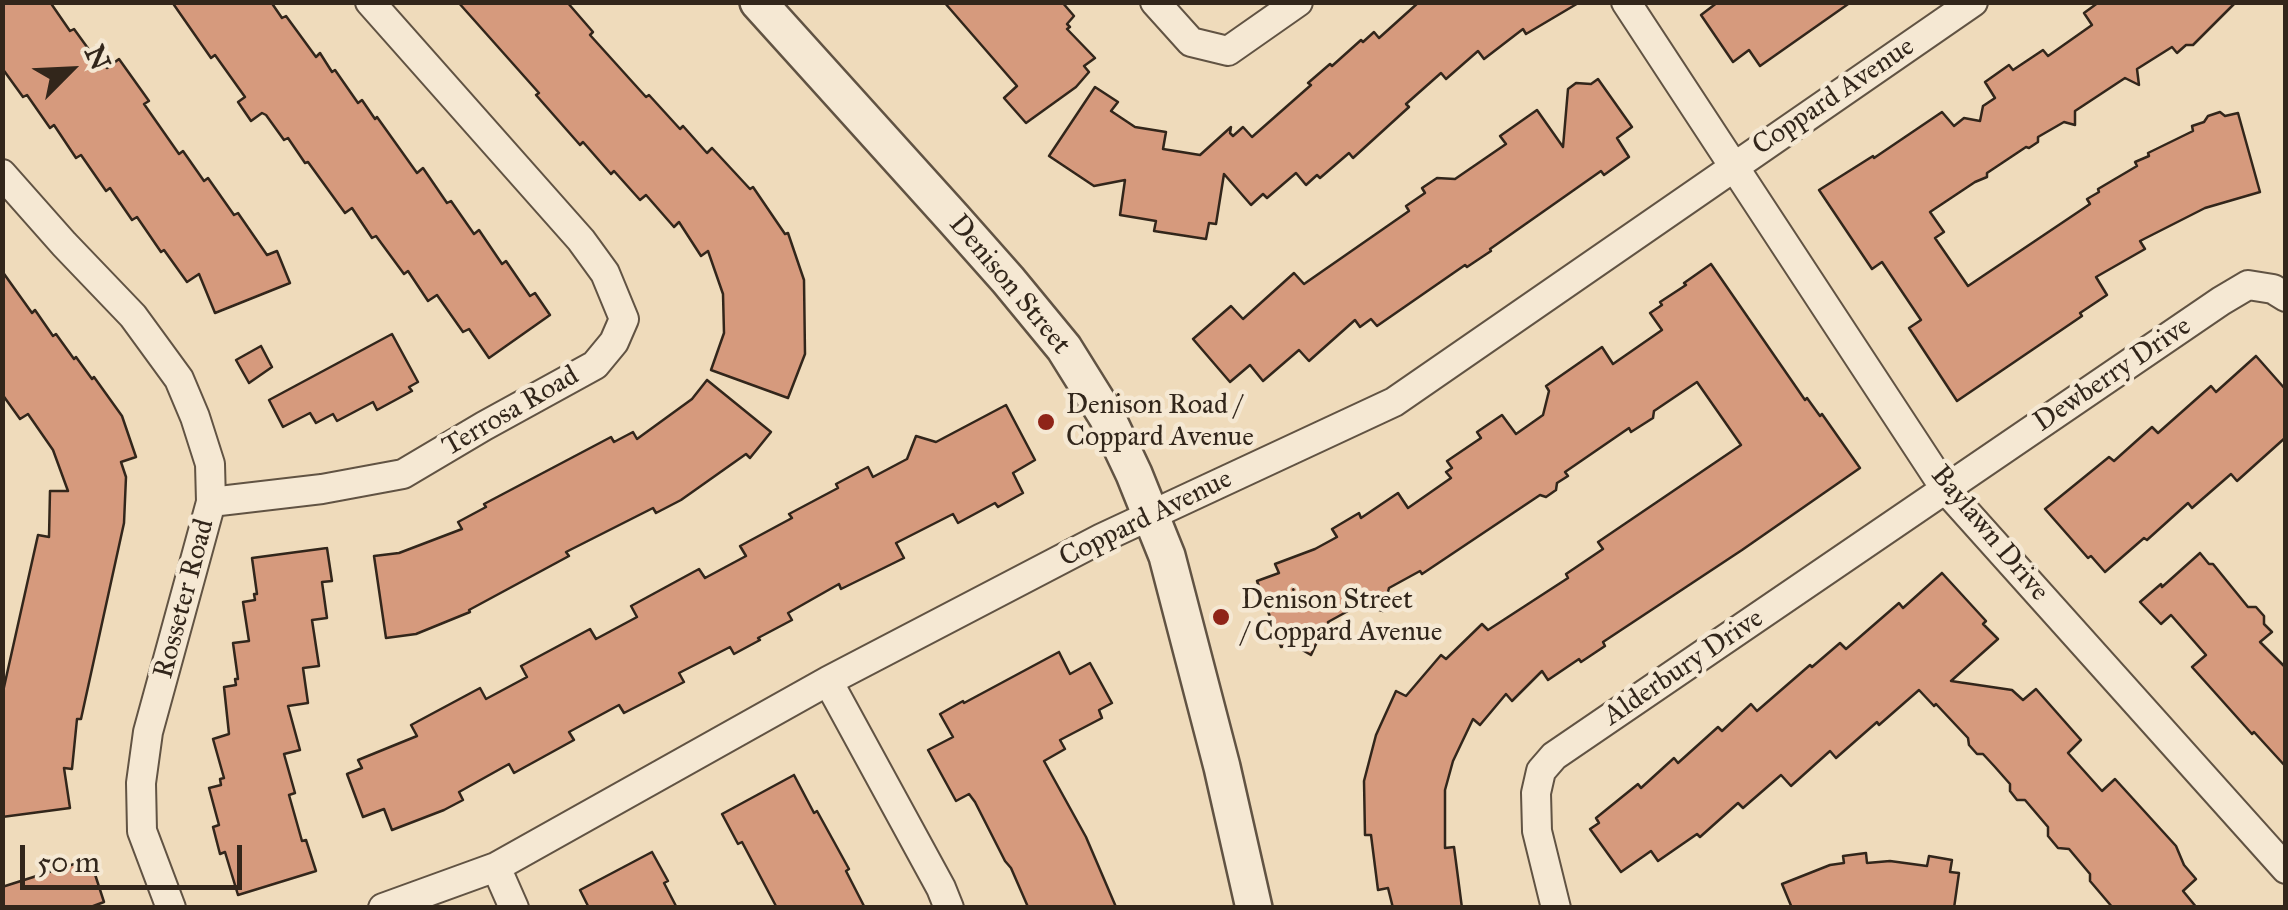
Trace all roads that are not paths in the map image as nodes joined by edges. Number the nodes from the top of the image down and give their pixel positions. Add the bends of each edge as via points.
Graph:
1 (370, 2) edge
2 (758, 2) edge
3 (1156, 2) edge
4 (1298, 2) edge
5 (1626, 2) edge
6 (1973, 2) edge
7 (1733, 167) junction
8 (2, 174) edge
9 (2286, 297) edge
10 (1946, 490) junction
11 (212, 502) junction
12 (1152, 517) junction
13 (828, 681) junction
14 (496, 867) junction
15 (2286, 869) edge
16 (171, 908) edge
17 (382, 908) edge
18 (514, 908) edge
19 (949, 908) edge
20 (1254, 908) edge
21 (1556, 908) edge

1 - 11 street, Terrosa Road via 581,240 605,273 624,319 595,365 404,474
2 - 12 street, Denison Street via 1064,348 1107,417
3 - 4 street via 1191,42 1228,50
5 - 7 street, Baylawn Drive
6 - 7 street, Coppard Avenue
7 - 10 street, Baylawn Drive
7 - 12 street, Coppard Avenue via 1394,402
8 - 11 street, Rosseter Road via 133,316 179,380 210,464
9 - 10 street, Dewberry Drive via 2248,285
10 - 15 street, Baylawn Drive
10 - 21 street, Alderbury Drive via 1554,756 1541,771 1536,793 1537,831
11 - 16 street, Rosseter Road via 148,732 141,783 142,832
12 - 13 street, Coppard Avenue
12 - 20 street, Denison Street
13 - 14 street, Coppard Avenue
13 - 19 street
14 - 17 street, Coppard Avenue
14 - 18 street

